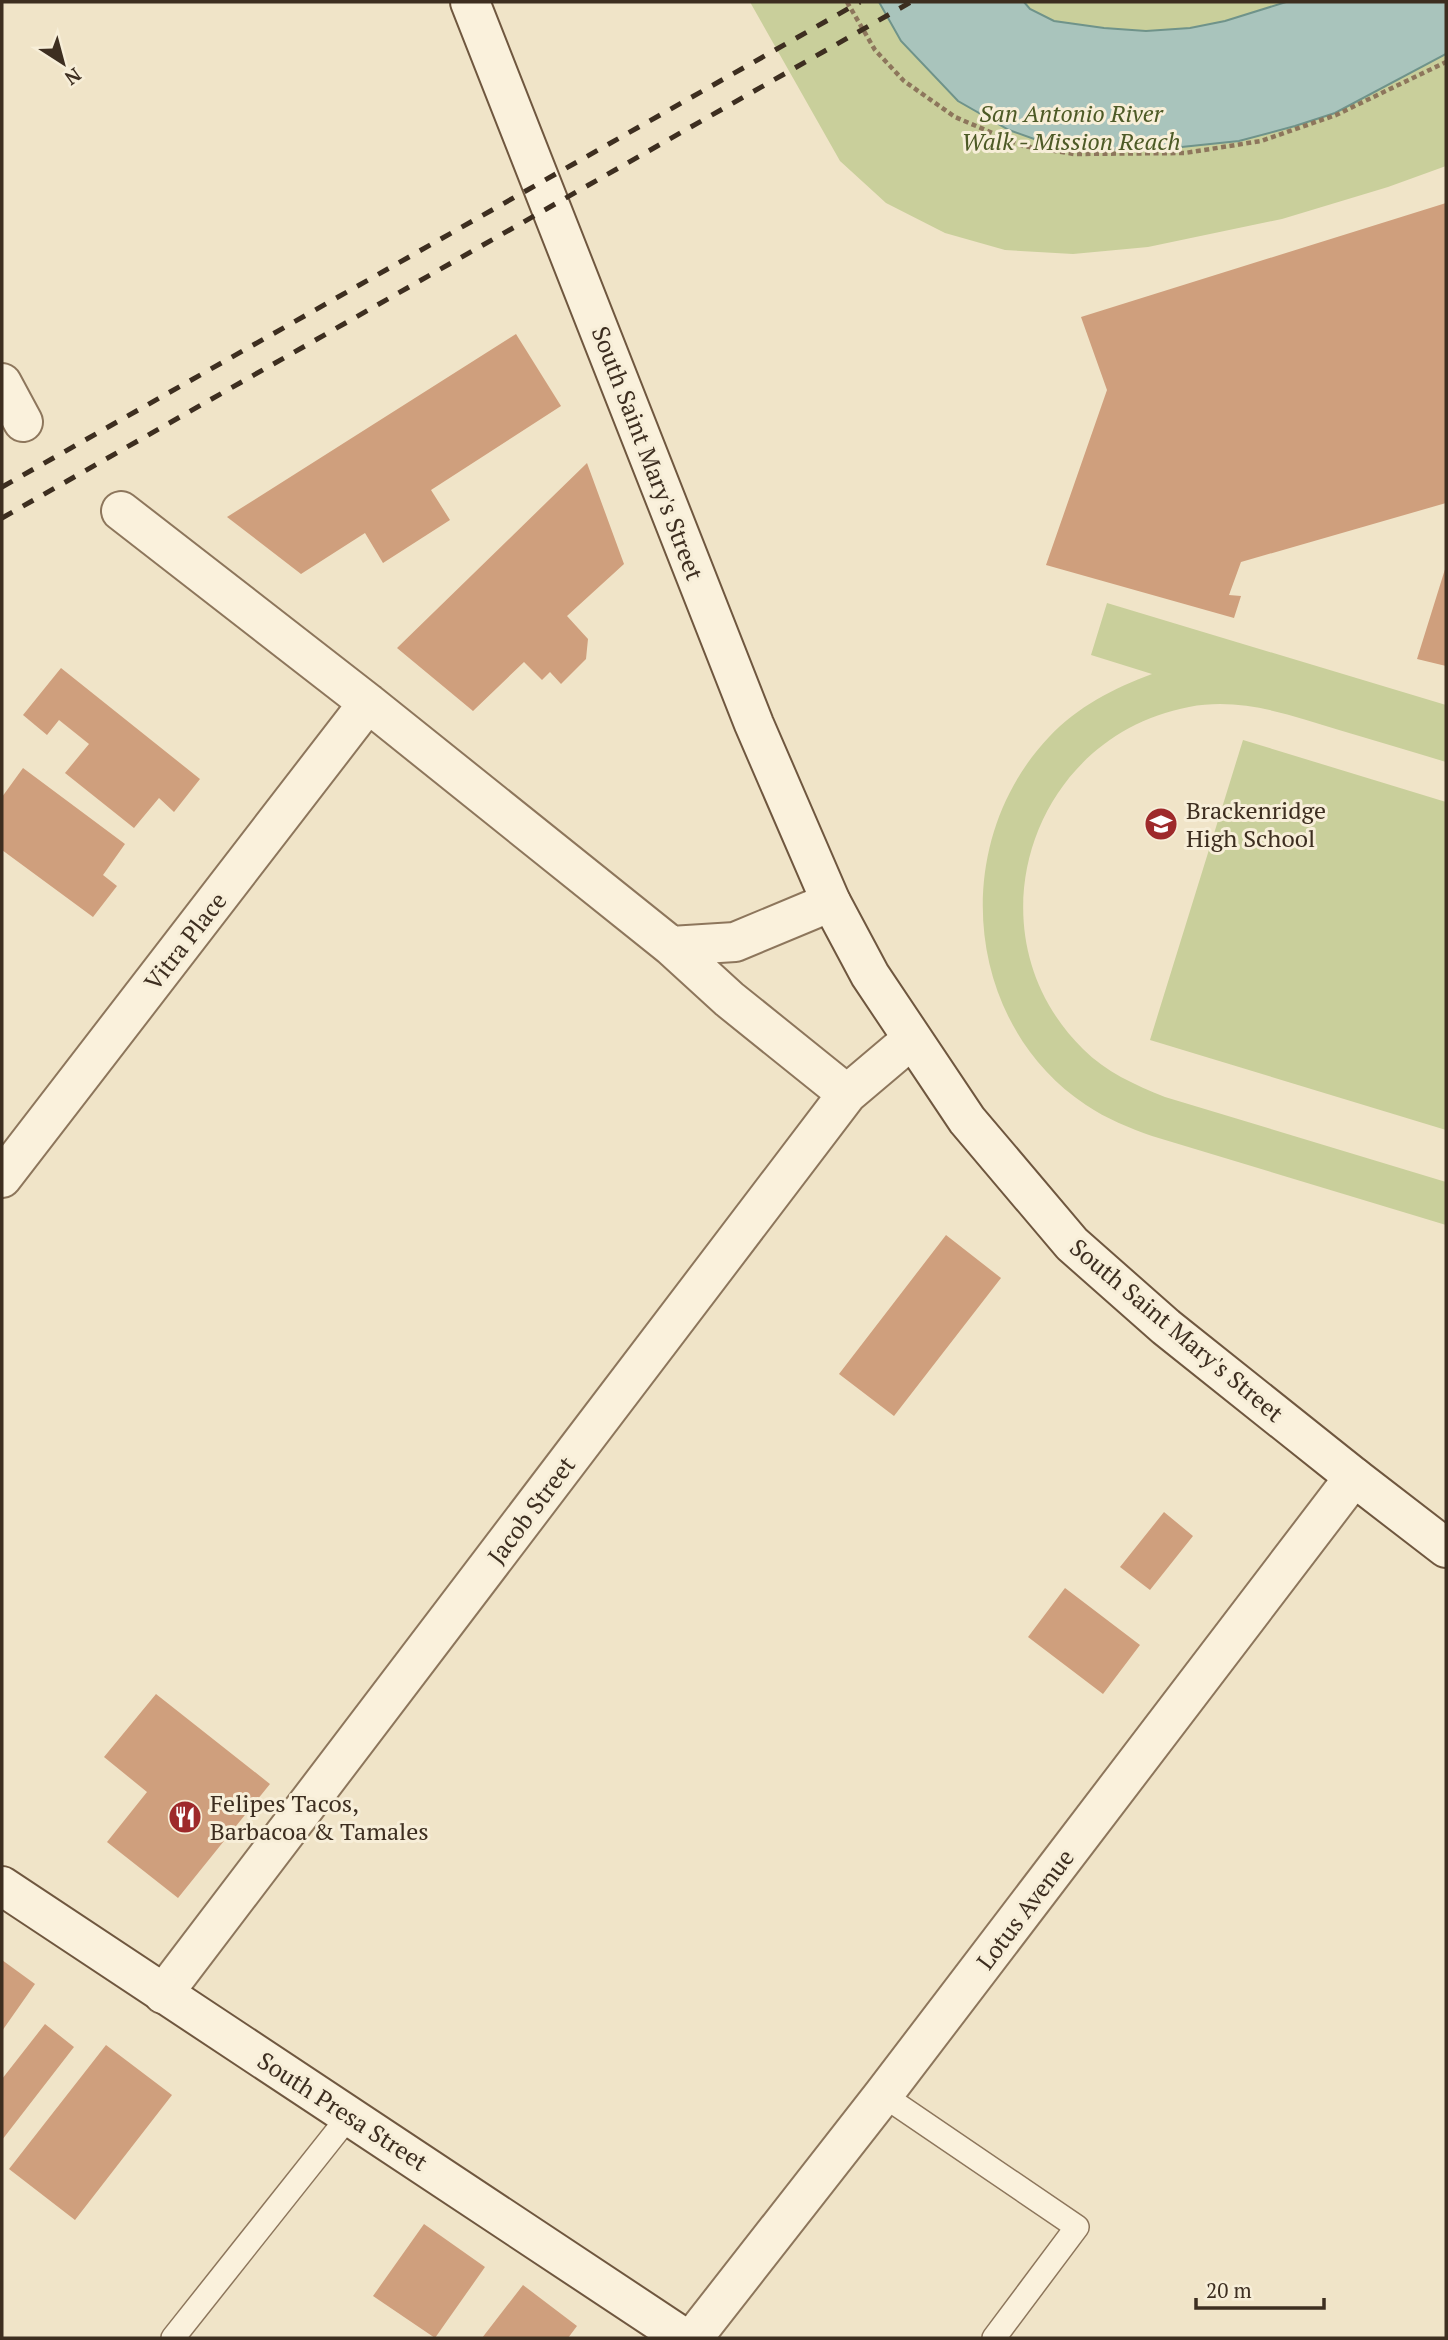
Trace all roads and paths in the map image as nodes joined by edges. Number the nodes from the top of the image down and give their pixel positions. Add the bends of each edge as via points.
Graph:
1 (470, 2) edge
2 (846, 2) edge
3 (1446, 62) edge
4 (2, 383) edge
5 (23, 422) dead end
6 (121, 511) dead end
7 (368, 704) junction
8 (831, 902) junction
9 (671, 946) junction
10 (912, 1039) junction
11 (847, 1094) junction
12 (2, 1178) edge
13 (1354, 1477) junction
14 (1446, 1548) edge
15 (2, 1886) edge
16 (163, 1994) junction
17 (883, 2095) junction
18 (350, 2115) junction
19 (661, 2332) edge
20 (173, 2338) edge
21 (693, 2338) edge
22 (994, 2338) edge

1 - 8 street, South Saint Mary's Street via 754,724
2 - 3 path via 875,50 904,81 955,117 1023,146 1074,154 1185,153 1261,141 1336,115
4 - 5 street
6 - 7 street
7 - 9 street
7 - 12 street, Vitra Place
8 - 9 street via 735,942
8 - 10 street, South Saint Mary's Street via 870,975
9 - 11 street
10 - 11 street, Jacob Street
10 - 13 street, South Saint Mary's Street via 967,1120 1073,1244 1166,1327
11 - 16 street, Jacob Street
13 - 14 street, South Saint Mary's Street
13 - 17 street, Lotus Avenue
15 - 16 street, South Presa Street
16 - 18 street, South Presa Street
17 - 21 street, Lotus Avenue
17 - 22 lane via 1077,2227
18 - 19 street, South Presa Street
18 - 20 lane

